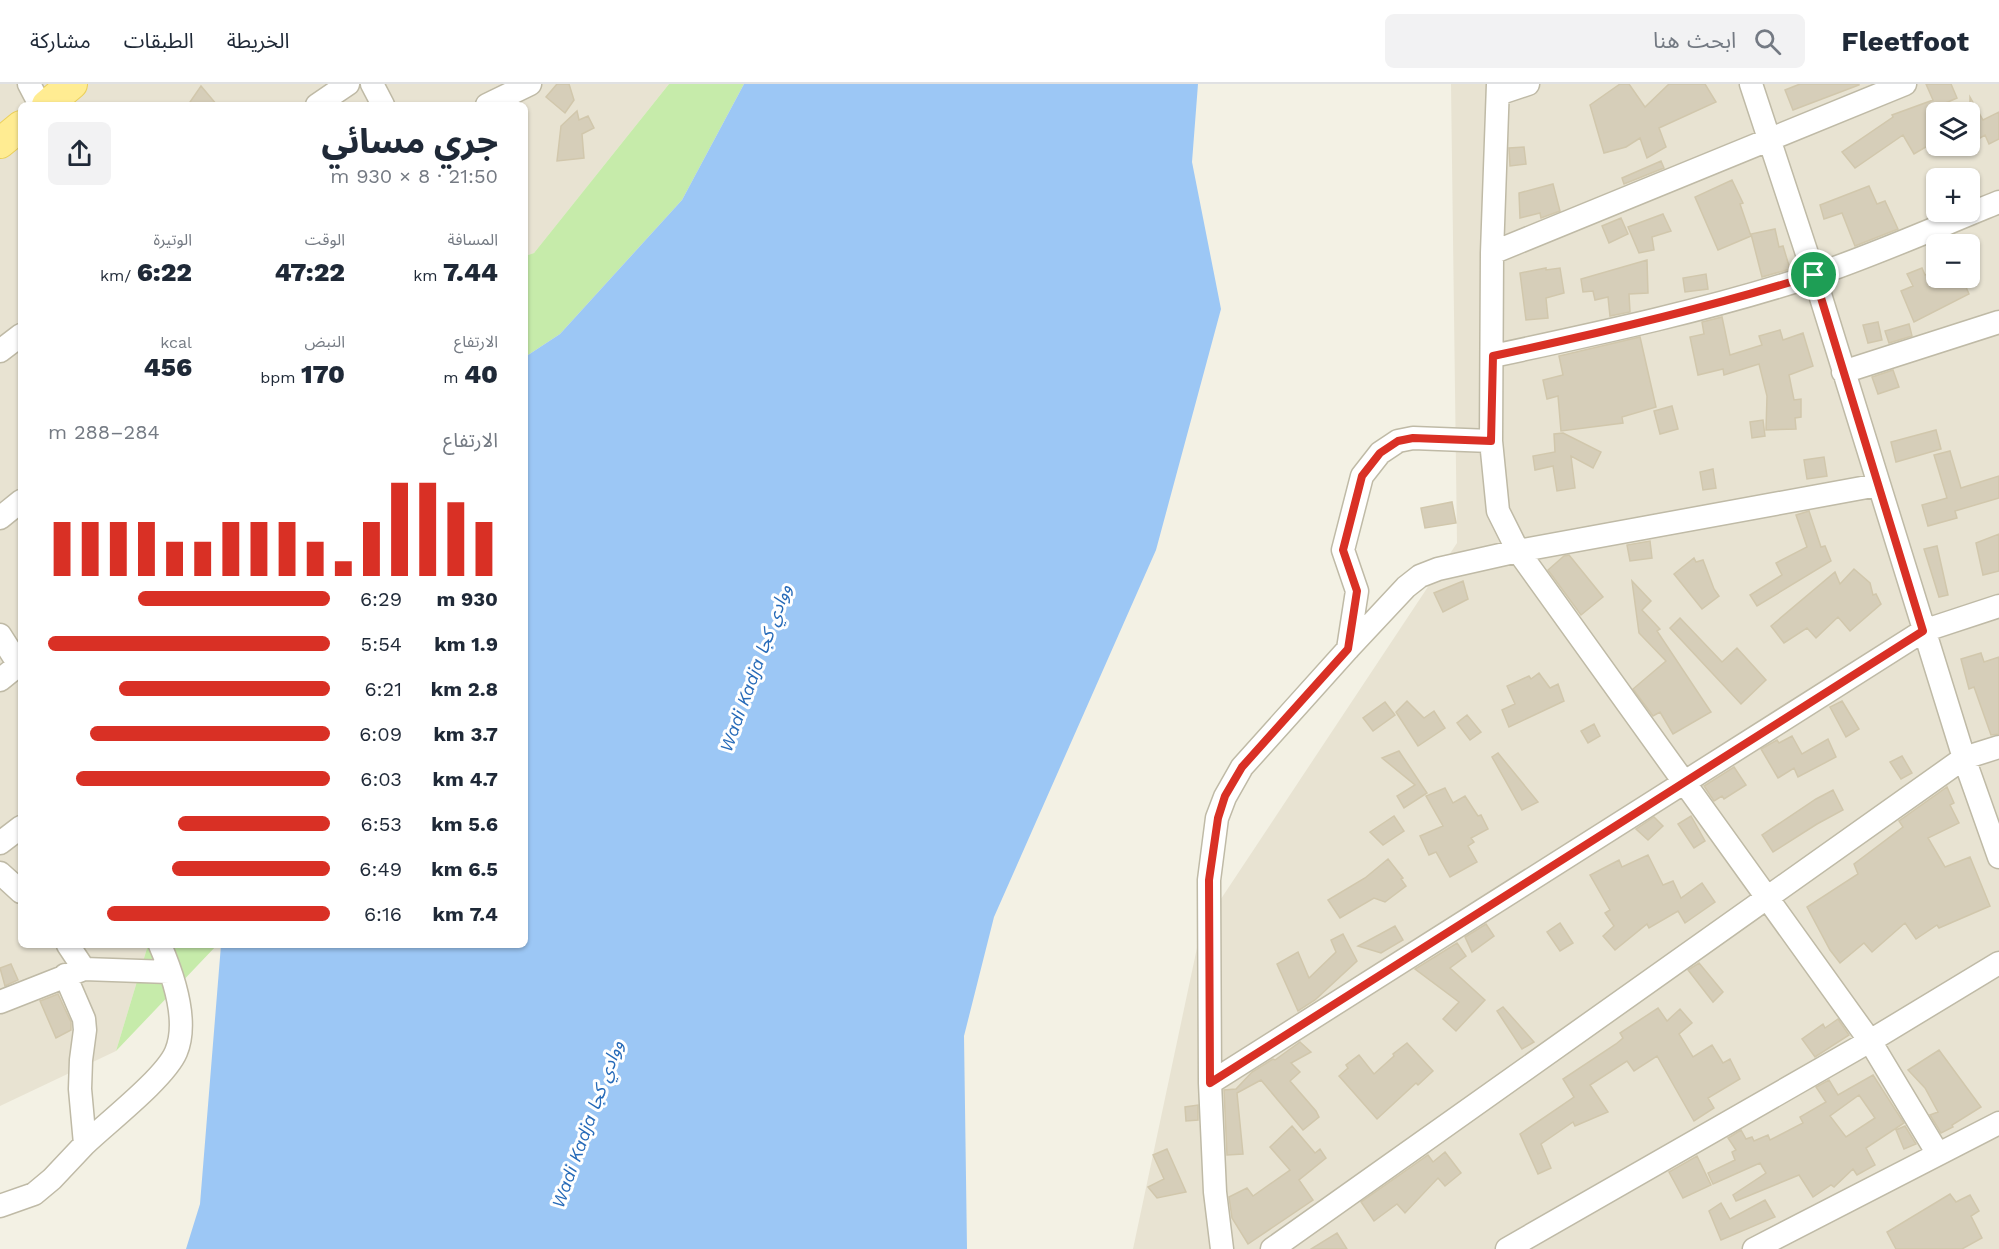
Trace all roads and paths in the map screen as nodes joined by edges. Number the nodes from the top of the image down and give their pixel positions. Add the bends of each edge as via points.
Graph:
1 (29, 84) edge
2 (72, 84) edge
3 (348, 84) edge
4 (372, 84) edge
5 (530, 84) edge
6 (1528, 84) edge
7 (1751, 84) edge
8 (1905, 84) edge
9 (1498, 89) edge
10 (38, 102) edge
11 (50, 102) edge
12 (321, 102) edge
13 (381, 102) edge
14 (493, 102) edge
15 (18, 128) edge
16 (1770, 141) junction
17 (0, 143) edge
18 (1999, 202) edge
19 (1492, 253) junction
20 (1814, 275) junction
21 (1999, 322) edge
22 (18, 337) edge
23 (0, 351) edge
24 (1493, 356) junction
25 (1843, 372) junction
26 (1491, 441) junction
27 (1878, 485) junction
28 (18, 503) edge
29 (0, 518) edge
30 (1518, 551) junction
31 (1999, 606) edge
32 (1923, 631) junction
33 (0, 635) edge
34 (1348, 649) junction
35 (18, 663) edge
36 (18, 667) edge
37 (0, 680) edge
38 (1999, 747) edge
39 (1964, 758) junction
40 (1683, 782) junction
41 (18, 829) edge
42 (0, 843) edge
43 (1999, 857) edge
44 (0, 873) edge
45 (18, 889) edge
46 (1765, 897) junction
47 (69, 948) edge
48 (161, 948) edge
49 (1999, 963) edge
50 (74, 972) junction
51 (169, 972) junction
52 (0, 1002) edge
53 (1870, 1041) junction
54 (1210, 1083) junction
55 (1999, 1123) edge
56 (85, 1144) junction
57 (1938, 1154) junction
58 (0, 1206) edge
59 (1222, 1249) edge
60 (1272, 1249) edge
61 (1507, 1249) edge
62 (1754, 1249) edge

1 - 10 street
2 - 11 main road
3 - 12 street
4 - 13 street
5 - 14 street
6 - 9 street
7 - 16 street
8 - 16 street
9 - 19 street
15 - 17 main road
16 - 19 street
16 - 20 street
18 - 20 street
19 - 24 street
20 - 24 street via 1727,302
20 - 25 street
21 - 25 street
22 - 23 street
24 - 26 street
25 - 27 street
26 - 30 street via 1498,511
26 - 34 street via 1398,441 1380,453 1362,476 1343,550 1357,591
27 - 30 street
27 - 32 street
28 - 29 street
30 - 34 street via 1420,576
30 - 40 street
31 - 32 street
32 - 39 street
32 - 40 street
33 - 35 street
34 - 54 street via 1242,767 1225,796 1218,818 1209,880
36 - 37 street
38 - 39 street
39 - 43 street
39 - 46 street
40 - 46 street
40 - 54 street
41 - 42 street
44 - 45 street
46 - 53 street
46 - 60 street
47 - 50 street
48 - 51 street
49 - 53 street
50 - 51 street
50 - 52 street
50 - 56 street via 86,1030 80,1089
51 - 56 street via 180,1007 181,1032 176,1052 166,1069
53 - 57 street
53 - 61 street
54 - 59 street
55 - 57 street
56 - 58 street via 34,1194
57 - 62 street

